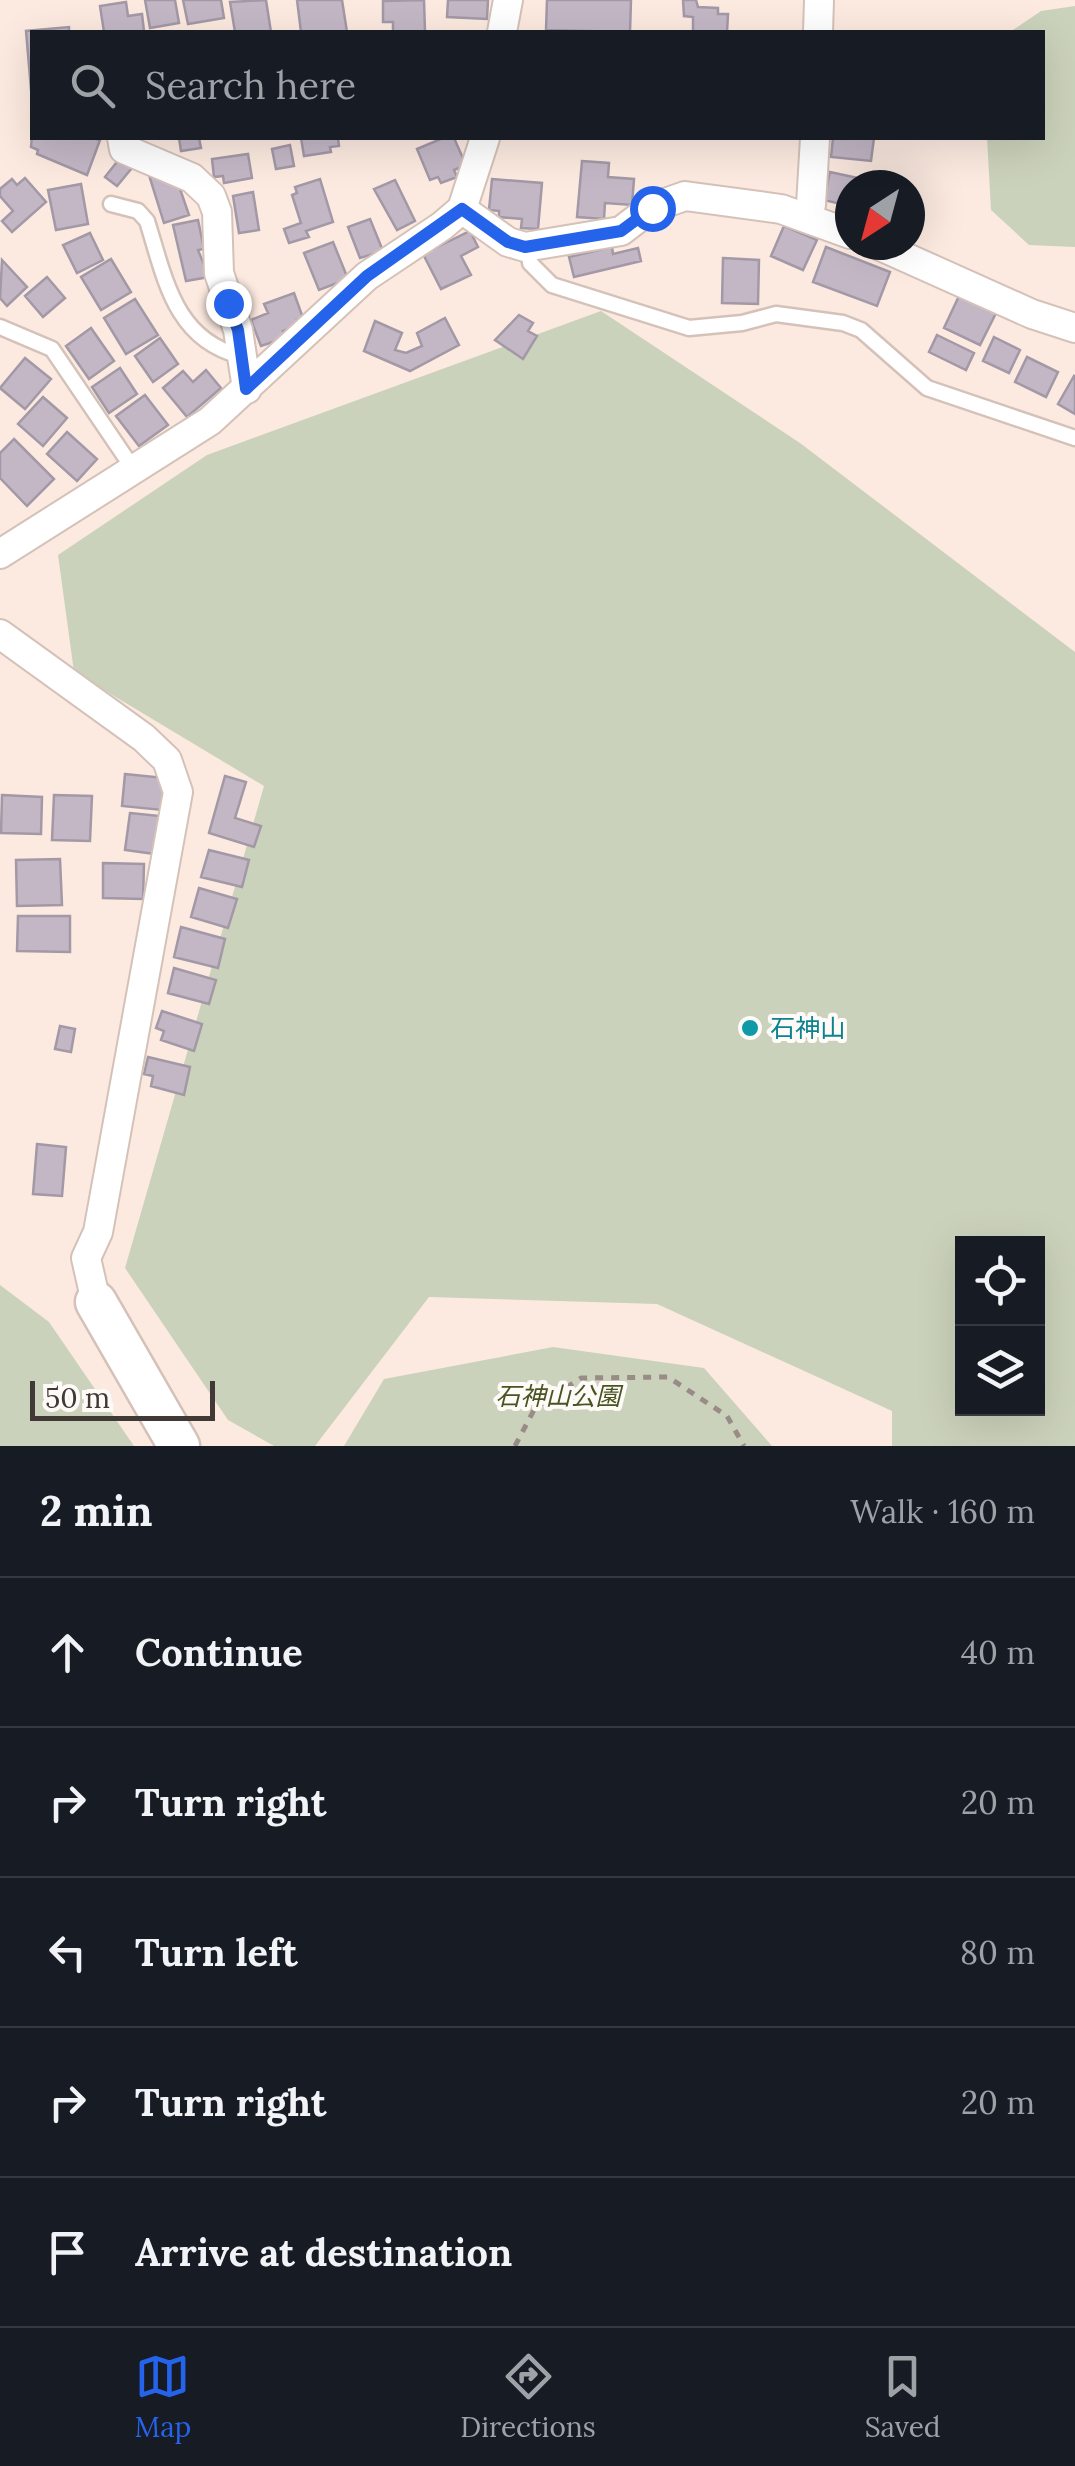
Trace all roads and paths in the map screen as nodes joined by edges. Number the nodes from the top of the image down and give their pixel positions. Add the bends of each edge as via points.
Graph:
1 (508, 0) edge
2 (819, 0) edge
3 (502, 30) edge
4 (818, 30) edge
5 (122, 140) edge
6 (483, 140) edge
7 (815, 140) edge
8 (111, 204) dead end
9 (462, 209) junction
10 (806, 217) junction
11 (835, 228) edge
12 (529, 246) junction
13 (911, 260) edge
14 (0, 327) edge
15 (1075, 328) edge
16 (240, 356) junction
17 (246, 389) junction
18 (1075, 438) edge
19 (134, 470) junction
20 (0, 554) edge
21 (0, 634) edge
22 (96, 1302) joint
23 (179, 1446) edge
24 (516, 1446) edge
25 (744, 1446) edge

1 - 3 street
2 - 4 street
5 - 16 street via 134,155 192,178 210,196 217,212 218,272
6 - 9 street
7 - 10 street
8 - 16 lane via 138,211 147,221 176,311 218,351
9 - 12 street via 508,242
9 - 17 street via 367,276
10 - 11 street
10 - 12 street via 674,196 621,231
12 - 18 lane via 530,263 552,285 689,328 776,314 843,323 862,330 927,388
13 - 15 street
14 - 19 lane via 52,349
16 - 17 street
17 - 19 street
19 - 20 street
21 - 22 street via 144,738 166,760 178,792 98,1232 86,1258
22 - 23 street
24 - 25 path via 535,1408 581,1378 668,1377 726,1416

